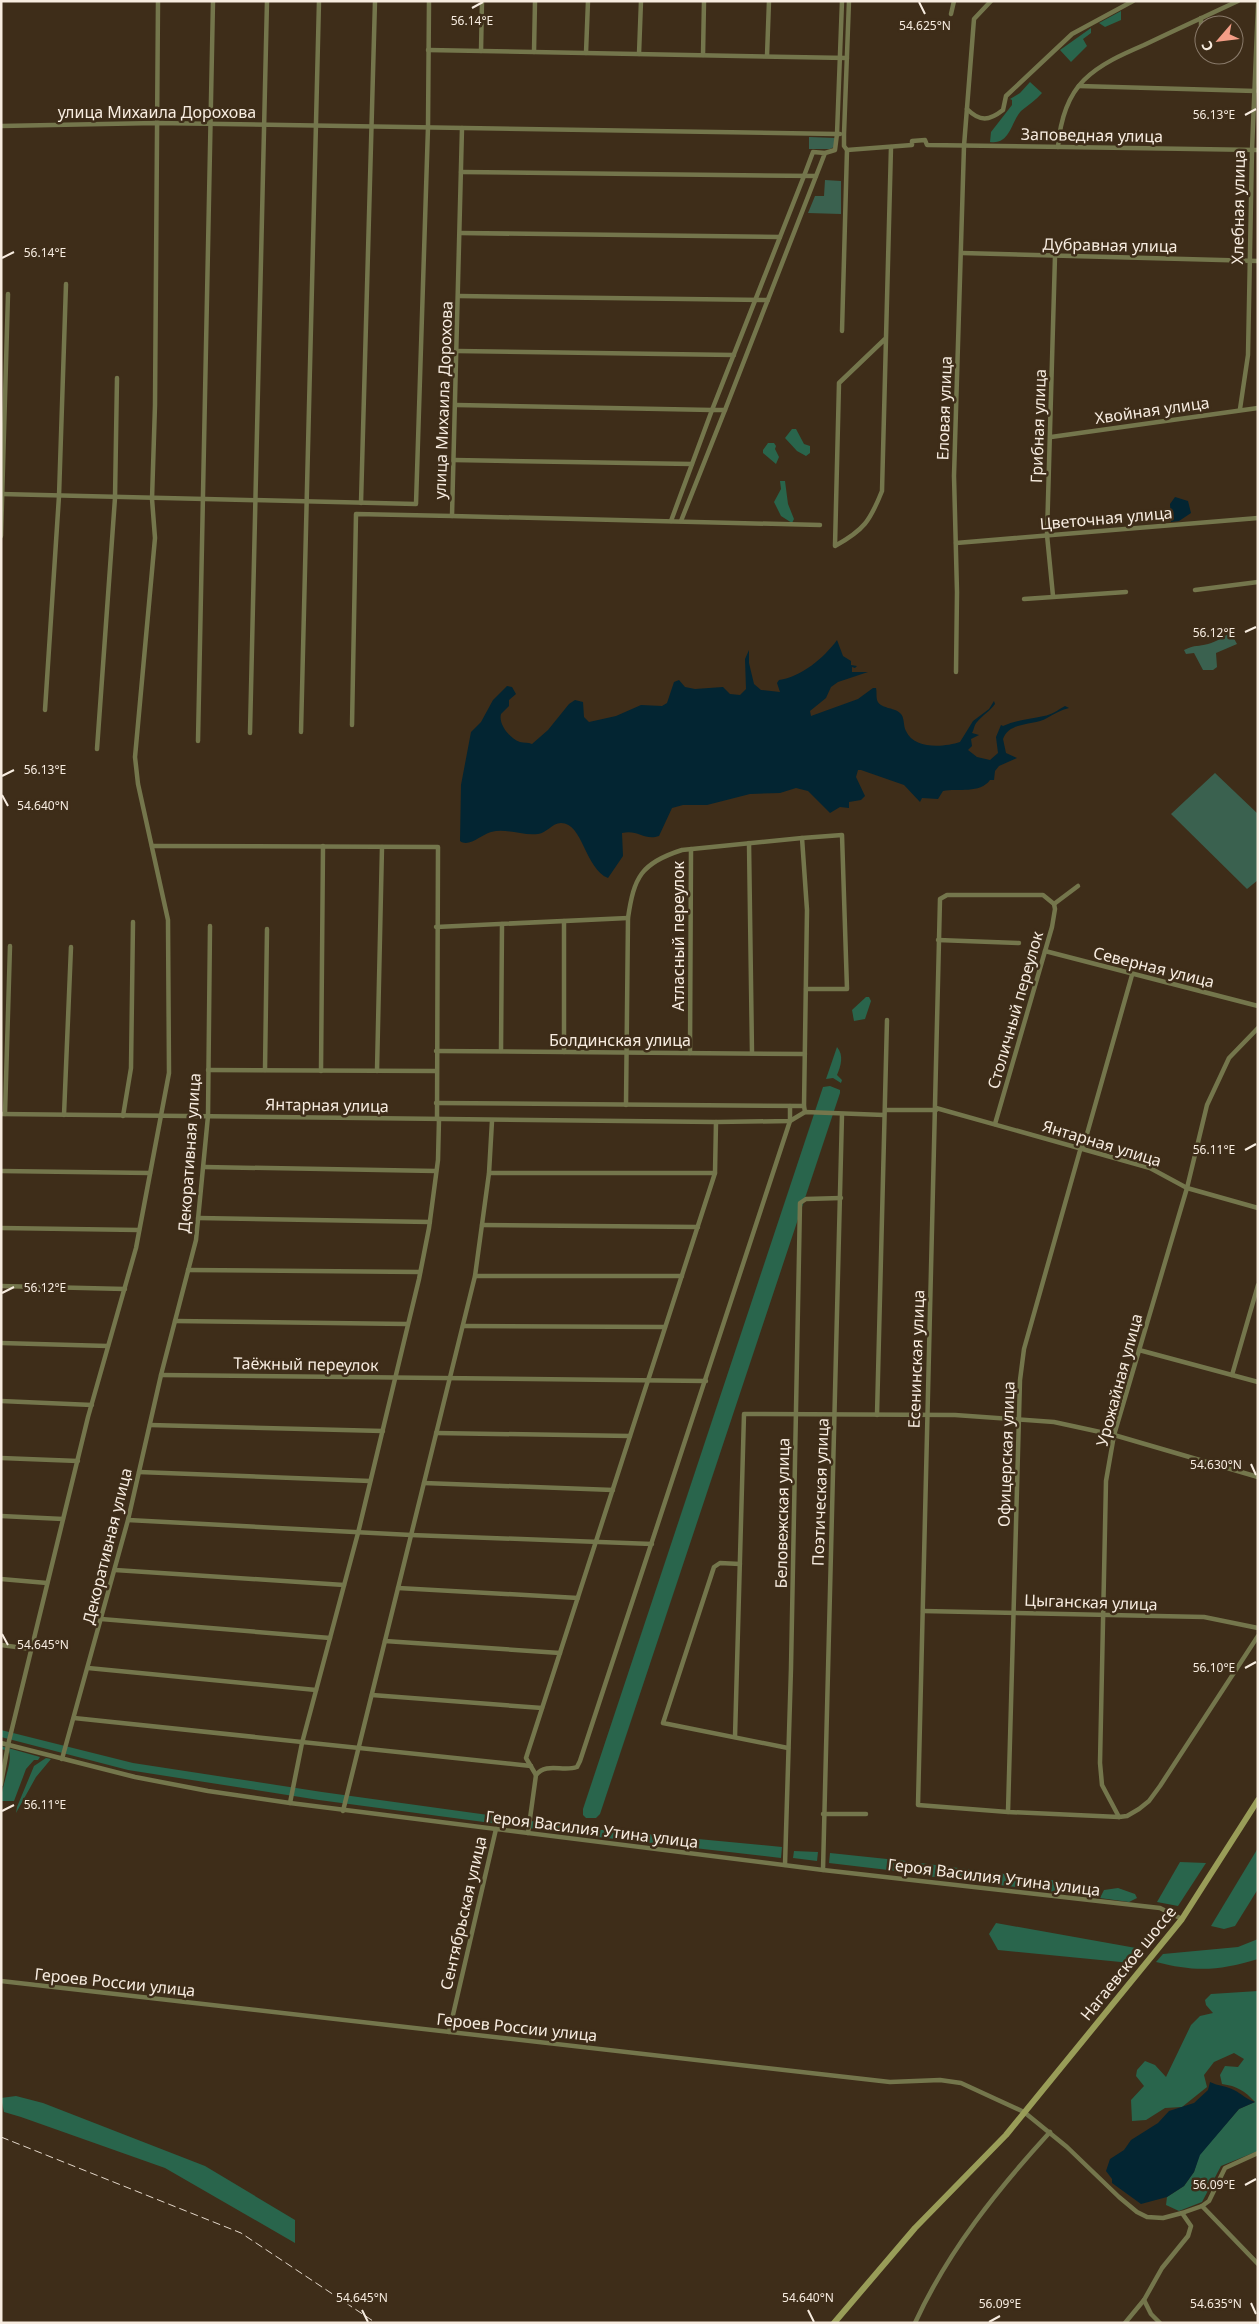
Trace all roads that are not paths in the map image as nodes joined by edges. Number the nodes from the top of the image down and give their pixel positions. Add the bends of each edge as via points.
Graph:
1 (158, 1) edge
2 (213, 1) edge
3 (266, 1) edge
4 (319, 1) edge
5 (375, 1) edge
6 (429, 1) edge
7 (482, 1) edge
8 (535, 1) edge
9 (588, 1) edge
10 (641, 1) edge
11 (704, 1) edge
12 (769, 1) edge
13 (842, 1) edge
14 (849, 1) edge
15 (954, 1) edge
16 (991, 1) edge
17 (1133, 1) edge
18 (1238, 1) edge
19 (1257, 3) edge
20 (951, 14) dead end
21 (1208, 15) edge
22 (1194, 21) edge
23 (1257, 33) edge
24 (428, 50) junction
25 (481, 51) junction
26 (534, 52) junction
27 (586, 53) junction
28 (639, 54) junction
29 (703, 55) junction
30 (767, 56) junction
31 (841, 58) junction
32 (847, 58) junction
33 (1078, 86) junction
34 (1255, 91) junction
35 (1256, 103) edge
36 (967, 109) junction
37 (156, 123) junction
38 (210, 123) junction
39 (263, 124) junction
40 (316, 125) junction
41 (1, 126) edge
42 (372, 126) junction
43 (428, 127) junction
44 (462, 128) junction
45 (837, 134) junction
46 (844, 134) junction
47 (964, 146) junction
48 (891, 147) junction
49 (1058, 147) junction
50 (848, 150) junction
51 (1252, 150) junction
52 (1258, 150) edge
53 (825, 153) junction
54 (461, 172) junction
55 (804, 176) junction
56 (816, 176) junction
57 (460, 233) junction
58 (780, 237) junction
59 (962, 253) junction
60 (1055, 256) junction
61 (1249, 261) junction
62 (1258, 261) edge
63 (66, 284) dead end
64 (8, 294) dead end
65 (459, 296) junction
66 (755, 300) junction
67 (768, 300) junction
68 (842, 331) dead end
69 (886, 339) junction
70 (457, 351) junction
71 (734, 355) junction
72 (117, 378) dead end
73 (456, 405) junction
74 (1258, 408) edge
75 (1240, 409) junction
76 (712, 410) junction
77 (725, 410) junction
78 (1051, 437) junction
79 (454, 460) junction
80 (692, 464) junction
81 (2, 494) edge
82 (59, 496) junction
83 (115, 498) junction
84 (152, 499) junction
85 (203, 500) junction
86 (255, 501) junction
87 (307, 502) junction
88 (361, 503) junction
89 (452, 516) junction
90 (1258, 518) edge
91 (671, 521) junction
92 (681, 521) junction
93 (820, 525) dead end
94 (1, 536) edge
95 (1048, 536) junction
96 (956, 542) junction
97 (1258, 582) edge
98 (1195, 590) dead end
99 (1126, 592) dead end
100 (1053, 596) junction
101 (1024, 599) dead end
102 (956, 672) dead end
103 (45, 710) dead end
104 (352, 725) dead end
105 (300, 732) dead end
106 (250, 733) dead end
107 (198, 741) dead end
108 (97, 749) dead end
109 (802, 838) junction
110 (749, 843) junction
111 (152, 846) junction
112 (323, 846) junction
113 (382, 847) junction
114 (692, 849) junction
115 (1078, 886) dead end
116 (1054, 904) junction
117 (628, 918) junction
118 (564, 921) junction
119 (133, 922) dead end
120 (502, 924) junction
121 (210, 926) dead end
122 (436, 926) junction
123 (267, 929) dead end
124 (938, 940) junction
125 (1019, 943) dead end
126 (10, 946) dead end
127 (71, 947) dead end
128 (1045, 951) junction
129 (1132, 975) junction
130 (806, 989) junction
131 (1258, 1006) edge
132 (887, 1020) dead end
133 (1258, 1028) edge
134 (436, 1051) junction
135 (501, 1051) junction
136 (564, 1052) junction
137 (626, 1052) junction
138 (690, 1053) junction
139 (752, 1054) junction
140 (805, 1054) junction
141 (208, 1070) junction
142 (265, 1070) junction
143 (322, 1071) junction
144 (377, 1071) junction
145 (436, 1072) junction
146 (436, 1103) junction
147 (626, 1105) junction
148 (790, 1106) junction
149 (804, 1106) junction
150 (936, 1109) junction
151 (805, 1112) junction
152 (885, 1112) junction
153 (3, 1114) edge
154 (842, 1114) junction
155 (64, 1115) junction
156 (123, 1116) junction
157 (161, 1116) junction
158 (208, 1116) junction
159 (438, 1119) junction
160 (492, 1121) junction
161 (790, 1121) junction
162 (716, 1122) junction
163 (995, 1124) junction
164 (1082, 1148) junction
165 (204, 1167) junction
166 (1, 1171) edge
167 (436, 1171) junction
168 (489, 1172) junction
169 (150, 1173) junction
170 (715, 1173) junction
171 (1187, 1188) junction
172 (841, 1198) junction
173 (1258, 1208) edge
174 (198, 1218) junction
175 (430, 1222) junction
176 (482, 1225) junction
177 (698, 1227) junction
178 (1, 1228) edge
179 (139, 1230) junction
180 (188, 1270) junction
181 (420, 1272) junction
182 (474, 1276) junction
183 (682, 1276) junction
184 (1258, 1285) edge
185 (1, 1286) edge
186 (124, 1289) junction
187 (175, 1321) junction
188 (408, 1324) junction
189 (463, 1326) junction
190 (665, 1327) junction
191 (1, 1343) edge
192 (108, 1346) junction
193 (1139, 1350) junction
194 (161, 1374) junction
195 (1232, 1375) junction
196 (395, 1378) junction
197 (450, 1379) junction
198 (648, 1381) junction
199 (706, 1381) junction
200 (1258, 1382) edge
201 (1, 1401) edge
202 (92, 1405) junction
203 (796, 1414) junction
204 (835, 1414) junction
205 (877, 1415) junction
206 (926, 1415) junction
207 (1019, 1419) junction
208 (150, 1425) junction
209 (383, 1431) junction
210 (436, 1433) junction
211 (1114, 1435) junction
212 (630, 1436) junction
213 (1, 1458) edge
214 (78, 1461) junction
215 (139, 1472) junction
216 (1258, 1477) edge
217 (370, 1481) junction
218 (424, 1483) junction
219 (613, 1490) junction
220 (1, 1516) edge
221 (63, 1520) junction
222 (128, 1520) junction
223 (358, 1532) junction
224 (411, 1535) junction
225 (596, 1542) junction
226 (652, 1544) junction
227 (740, 1564) junction
228 (115, 1570) junction
229 (1, 1579) edge
230 (48, 1583) junction
231 (344, 1584) junction
232 (398, 1588) junction
233 (578, 1598) junction
234 (923, 1611) junction
235 (1014, 1613) junction
236 (1104, 1616) junction
237 (101, 1620) junction
238 (1258, 1628) edge
239 (1258, 1636) edge
240 (330, 1638) junction
241 (385, 1641) junction
242 (1, 1645) edge
243 (31, 1649) junction
244 (560, 1653) junction
245 (88, 1668) junction
246 (316, 1690) junction
247 (372, 1695) junction
248 (542, 1708) junction
249 (74, 1718) junction
250 (735, 1737) junction
251 (1, 1743) edge
252 (302, 1743) junction
253 (8, 1744) junction
254 (788, 1748) junction
255 (358, 1749) junction
256 (62, 1759) junction
257 (531, 1766) junction
258 (536, 1775) junction
259 (1, 1784) edge
260 (1258, 1800) edge
261 (290, 1803) junction
262 (343, 1810) junction
263 (1008, 1812) junction
264 (823, 1814) junction
265 (866, 1814) dead end
266 (1119, 1817) junction
267 (496, 1830) junction
268 (528, 1833) junction
269 (785, 1865) junction
270 (823, 1870) junction
271 (1182, 1919) junction
272 (1, 1981) edge
273 (449, 2032) junction
274 (1024, 2112) junction
275 (1050, 2132) junction
276 (1258, 2153) edge
277 (1202, 2206) junction
278 (1182, 2213) junction
279 (1258, 2264) edge
280 (1144, 2300) junction
281 (834, 2323) edge
282 (915, 2323) edge
283 (1126, 2323) edge
284 (1160, 2323) edge

1 - 37 street
2 - 38 street
3 - 39 street
4 - 40 street
5 - 42 street
6 - 24 street
7 - 25 street
8 - 26 street
9 - 27 street
10 - 28 street
11 - 29 street
12 - 30 street
13 - 31 street
14 - 32 street
15 - 20 street
16 - 36 street, Еловая улица via 974,20
17 - 36 street via 1072,34 1006,96 1004,110 996,116 976,118
18 - 21 street
19 - 23 street, Хлебная улица
22 - 33 street via 1102,66
23 - 34 street, Хлебная улица
24 - 25 street
24 - 43 street
25 - 26 street
26 - 27 street
27 - 28 street
28 - 29 street
29 - 30 street
30 - 31 street
31 - 32 street
31 - 45 street
32 - 46 street
33 - 34 street
33 - 49 street via 1064,114
34 - 35 street, Хлебная улица
35 - 51 street, Хлебная улица
36 - 47 street, Еловая улица
37 - 38 street, улица Михаила Дорохова
37 - 41 street, улица Михаила Дорохова
37 - 84 street
38 - 39 street, улица Михаила Дорохова
38 - 85 street
39 - 40 street, улица Михаила Дорохова
39 - 86 street
40 - 42 street, улица Михаила Дорохова
40 - 87 street
42 - 43 street, улица Михаила Дорохова
42 - 88 street
43 - 44 street, улица Михаила Дорохова
43 - 88 street via 416,504
44 - 45 street, улица Михаила Дорохова
44 - 54 street, улица Михаила Дорохова
45 - 46 street, улица Михаила Дорохова
45 - 53 street via 834,150
46 - 50 street via 844,146
47 - 48 street, Заповедная улица via 927,145 925,140 917,139 912,141 912,145
47 - 49 street, Заповедная улица
47 - 59 street, Еловая улица
48 - 50 street
48 - 69 street
49 - 51 street, Заповедная улица
50 - 68 street
51 - 52 street, Заповедная улица
51 - 61 street, Хлебная улица
53 - 55 street via 813,152
53 - 56 street
54 - 55 street
54 - 57 street, улица Михаила Дорохова
55 - 56 street
55 - 58 street
56 - 67 street
57 - 58 street
57 - 65 street, улица Михаила Дорохова
58 - 66 street
59 - 60 street, Дубравная улица
59 - 96 street, Еловая улица via 954,476
60 - 61 street, Дубравная улица
60 - 78 street, Грибная улица
61 - 62 street, Дубравная улица
61 - 75 street, Хлебная улица via 1248,355
63 - 82 street
64 - 81 street
65 - 66 street
65 - 70 street, улица Михаила Дорохова
66 - 67 street
66 - 71 street
67 - 77 street
69 - 69 street via 882,491 872,516 855,535 835,546 839,383
70 - 71 street
70 - 73 street, улица Михаила Дорохова
71 - 76 street
72 - 83 street
73 - 76 street
73 - 79 street, улица Михаила Дорохова
74 - 75 street, Хвойная улица
75 - 78 street, Хвойная улица
76 - 77 street
76 - 80 street
77 - 92 street
78 - 95 street, Грибная улица
79 - 80 street
79 - 89 street, улица Михаила Дорохова
80 - 91 street
81 - 82 street
81 - 94 street
82 - 83 street
82 - 103 street
83 - 84 street
83 - 108 street
84 - 85 street
84 - 111 street via 155,538 135,757
85 - 86 street
85 - 107 street
86 - 87 street
86 - 106 street
87 - 88 street
87 - 105 street
89 - 91 street
89 - 104 street, улица Михаила Дорохова via 356,514
90 - 95 street, Цветочная улица
91 - 92 street
92 - 93 street
95 - 96 street, Цветочная улица
95 - 100 street, Грибная улица
96 - 102 street, Еловая улица
97 - 98 street
99 - 100 street
100 - 101 street
109 - 110 street
109 - 130 street via 807,910
109 - 130 street via 842,835 847,989
110 - 114 street
110 - 139 street
111 - 112 street
111 - 157 street via 168,920 169,1064
112 - 113 street
112 - 143 street
113 - 122 street via 438,847
113 - 144 street
114 - 117 street via 665,856 644,868 632,891
114 - 138 street, Атласный переулок
115 - 116 street
116 - 124 street, Есенинская улица via 1043,895 942,896
116 - 128 street, Столичный переулок
117 - 118 street
117 - 137 street
118 - 120 street
118 - 136 street
119 - 156 street via 131,1068
120 - 122 street
120 - 135 street
121 - 141 street, Декоративная улица
122 - 134 street
123 - 142 street
124 - 125 street
124 - 150 street, Есенинская улица
126 - 153 street
127 - 155 street
128 - 129 street, Северная улица
128 - 163 street, Столичный переулок
129 - 131 street, Северная улица
129 - 164 street, Офицерская улица
130 - 140 street
132 - 152 street
133 - 171 street, Урожайная улица via 1229,1058 1218,1078 1207,1105
134 - 135 street, Болдинская улица
134 - 145 street
135 - 136 street, Болдинская улица
136 - 137 street, Болдинская улица
137 - 138 street, Болдинская улица
137 - 147 street
138 - 139 street, Болдинская улица
139 - 140 street, Болдинская улица
140 - 149 street
141 - 142 street
141 - 158 street, Декоративная улица
142 - 143 street
143 - 144 street
144 - 145 street
145 - 146 street
146 - 147 street
146 - 159 street
147 - 148 street
148 - 149 street
148 - 161 street
149 - 151 street
150 - 152 street, Янтарная улица
150 - 163 street, Янтарная улица
150 - 206 street, Есенинская улица
151 - 154 street, Янтарная улица
151 - 161 street
152 - 154 street, Янтарная улица
152 - 205 street
153 - 155 street, Янтарная улица
154 - 172 street, Поэтическая улица
155 - 156 street, Янтарная улица
156 - 157 street, Янтарная улица
157 - 158 street, Янтарная улица
157 - 169 street
158 - 159 street, Янтарная улица
158 - 165 street, Декоративная улица
159 - 160 street, Янтарная улица
159 - 167 street
160 - 162 street, Янтарная улица
160 - 168 street
161 - 162 street, Янтарная улица
161 - 199 street
162 - 170 street
163 - 164 street, Янтарная улица
164 - 171 street, Янтарная улица via 1150,1168
164 - 207 street, Офицерская улица via 1024,1349
165 - 167 street
165 - 174 street, Декоративная улица
166 - 169 street
167 - 175 street
168 - 170 street
168 - 176 street
169 - 179 street
170 - 177 street
171 - 173 street, Янтарная улица
171 - 193 street, Урожайная улица
172 - 203 street, Беловежская улица via 806,1199 800,1203
172 - 204 street, Поэтическая улица
174 - 175 street
174 - 180 street, Декоративная улица
175 - 181 street
176 - 177 street
176 - 182 street
177 - 183 street
178 - 179 street
179 - 186 street
180 - 181 street
180 - 187 street, Декоративная улица
181 - 188 street
182 - 183 street
182 - 189 street
183 - 190 street
184 - 195 street
185 - 186 street
186 - 192 street
187 - 188 street
187 - 194 street, Декоративная улица
188 - 196 street
189 - 190 street
189 - 197 street
190 - 198 street
191 - 192 street
192 - 202 street
193 - 195 street
193 - 211 street, Урожайная улица
194 - 196 street, Таёжный переулок
194 - 208 street, Декоративная улица
195 - 200 street
196 - 197 street, Таёжный переулок
196 - 209 street
197 - 198 street, Таёжный переулок
197 - 210 street
198 - 199 street, Таёжный переулок
198 - 212 street
199 - 226 street
201 - 202 street
202 - 214 street
203 - 204 street
203 - 227 street via 747,1413 743,1416
203 - 254 street, Беловежская улица
204 - 205 street
204 - 264 street, Поэтическая улица
205 - 206 street
206 - 207 street
206 - 234 street, Есенинская улица
207 - 211 street via 1054,1422
207 - 235 street, Офицерская улица
208 - 209 street
208 - 215 street, Декоративная улица
209 - 217 street
210 - 212 street
210 - 218 street
211 - 216 street
211 - 236 street, Урожайная улица via 1106,1481
212 - 219 street
213 - 214 street
214 - 221 street
215 - 217 street
215 - 222 street, Декоративная улица
217 - 223 street
218 - 219 street
218 - 224 street
219 - 225 street
220 - 221 street
221 - 230 street
222 - 223 street
222 - 228 street, Декоративная улица
223 - 224 street
223 - 231 street
224 - 225 street
224 - 232 street
225 - 226 street
225 - 233 street
226 - 258 street via 577,1767 571,1770 546,1768
227 - 250 street
227 - 250 street via 714,1567 662,1720 665,1725
228 - 231 street
228 - 237 street, Декоративная улица
229 - 230 street
230 - 243 street
231 - 240 street
232 - 233 street
232 - 241 street
233 - 244 street
234 - 235 street, Цыганская улица
234 - 263 street, Есенинская улица via 918,1805
235 - 236 street, Цыганская улица
235 - 263 street, Офицерская улица
236 - 238 street, Цыганская улица via 1204,1617
236 - 266 street, Урожайная улица via 1102,1785
237 - 240 street
237 - 245 street, Декоративная улица
239 - 266 street via 1149,1801 1127,1816
240 - 246 street
241 - 244 street
241 - 247 street
242 - 243 street
243 - 253 street
244 - 248 street
245 - 246 street
245 - 249 street, Декоративная улица
246 - 252 street
247 - 248 street
247 - 255 street
248 - 257 street via 526,1758
249 - 252 street
249 - 256 street, Декоративная улица
250 - 254 street
251 - 253 street, Героя Василия Утина улица
252 - 255 street
252 - 261 street
253 - 256 street, Героя Василия Утина улица
253 - 259 street
254 - 269 street, Беловежская улица
255 - 257 street
255 - 262 street
256 - 261 street, Героя Василия Утина улица via 199,1789
257 - 258 street
258 - 268 street
260 - 271 street, Нагаевское шоссе
261 - 262 street, Героя Василия Утина улица
262 - 267 street, Героя Василия Утина улица
263 - 266 street
264 - 265 street
264 - 270 street, Поэтическая улица
267 - 268 street, Героя Василия Утина улица
267 - 273 street, Сентябрьская улица
268 - 269 street, Героя Василия Утина улица
269 - 270 street, Героя Василия Утина улица
270 - 271 street, Героя Василия Утина улица via 1160,1908
271 - 274 street, Нагаевское шоссе
272 - 273 street, Героев России улица
273 - 274 street, Героев России улица via 890,2082 940,2080 961,2083
274 - 275 street, Героев России улица
274 - 281 street, Нагаевское шоссе via 1006,2135 915,2228
275 - 278 street, Героев России улица via 1138,2212 1147,2217 1163,2218
275 - 282 street via 1013,2173 964,2237
276 - 277 street via 1225,2168 1209,2201
277 - 278 street, Героев России улица
277 - 279 street
278 - 280 street via 1191,2226 1188,2236 1162,2268
280 - 283 street
280 - 284 street

